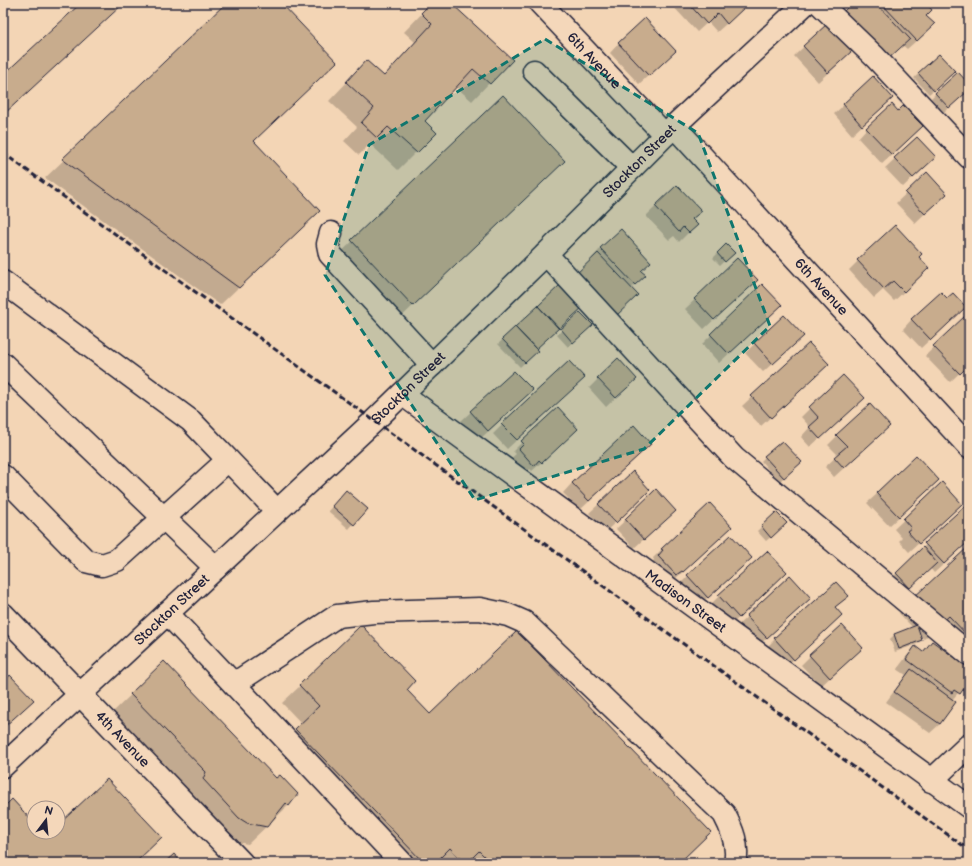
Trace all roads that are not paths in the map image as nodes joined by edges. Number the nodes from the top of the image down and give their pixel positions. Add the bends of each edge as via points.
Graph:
1 (540, 3) edge
2 (806, 3) edge
3 (819, 3) edge
4 (534, 71) dead end
5 (670, 130) junction
6 (969, 157) edge
7 (632, 168) junction
8 (331, 232) dead end
9 (546, 254) junction
10 (3, 282) edge
11 (3, 364) edge
12 (432, 365) junction
13 (402, 394) junction
14 (969, 447) edge
15 (228, 460) junction
16 (3, 476) edge
17 (277, 511) junction
18 (164, 518) junction
19 (216, 568) junction
20 (167, 613) junction
21 (3, 614) edge
22 (969, 654) edge
23 (234, 684) junction
24 (80, 694) junction
25 (969, 745) edge
26 (3, 766) edge
27 (931, 781) junction
28 (969, 807) edge
29 (242, 863) edge
30 (402, 863) edge
31 (735, 863) edge

1 - 5 street, 6th Avenue
2 - 5 street, Stockton Street
3 - 6 street via 875,57
4 - 7 street
5 - 7 street, Stockton Street
5 - 14 street, 6th Avenue
7 - 9 street, Stockton Street
8 - 12 street via 328,244 330,254
9 - 12 street, Stockton Street
9 - 22 street via 734,458
10 - 15 street via 191,421
11 - 18 street
12 - 13 street, Stockton Street
13 - 17 street, Stockton Street
13 - 27 street, Madison Street
15 - 17 street
15 - 18 street
16 - 18 street via 86,561 102,566 117,560
17 - 19 street, Stockton Street
18 - 19 street
19 - 20 street, Stockton Street
20 - 23 street
20 - 24 street, Stockton Street
21 - 24 street, 4th Avenue
23 - 30 street
23 - 31 street via 337,616 374,612 480,610 508,615 524,622 724,814 732,830 737,854
24 - 26 street, Stockton Street
24 - 29 street, 4th Avenue
25 - 27 street
27 - 28 street, Madison Street

